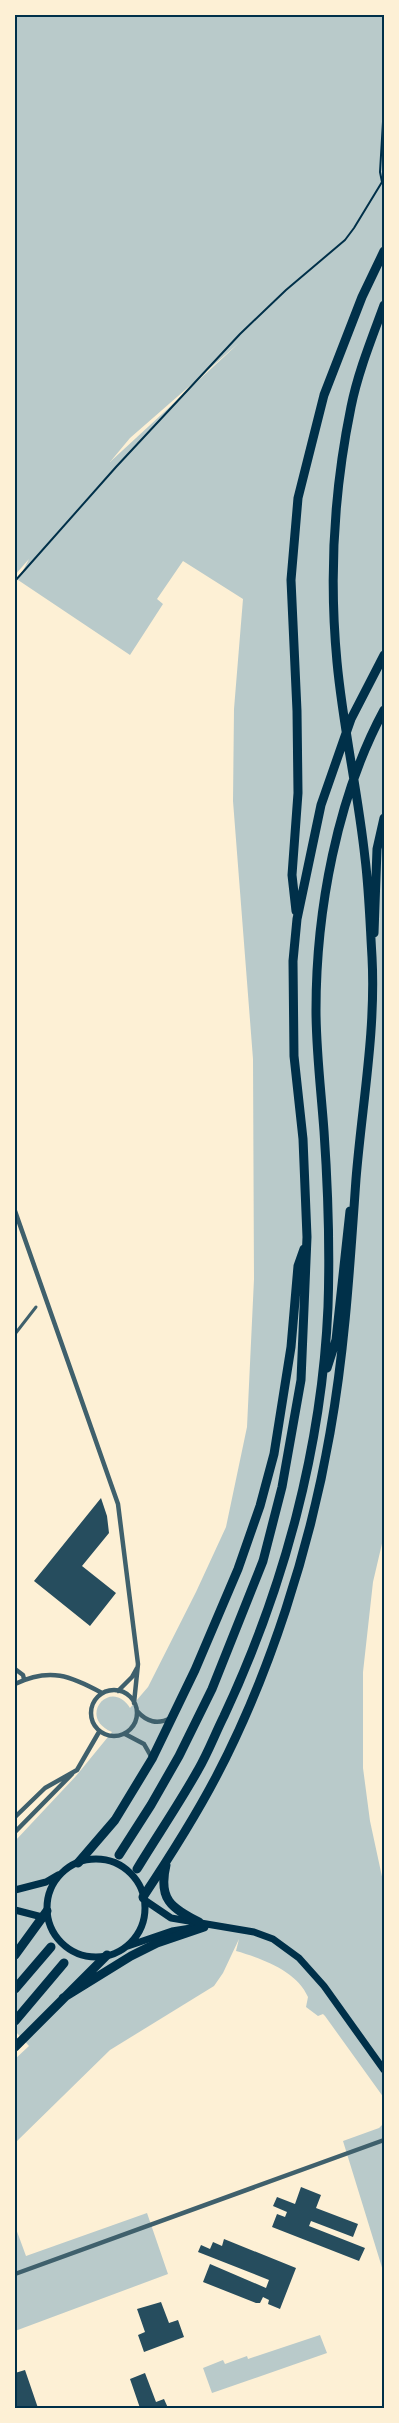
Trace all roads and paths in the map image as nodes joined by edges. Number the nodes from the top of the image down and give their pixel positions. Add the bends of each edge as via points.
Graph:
1 (384, 105) edge
2 (384, 251) edge
3 (384, 305) edge
4 (15, 581) edge
5 (384, 655) edge
6 (384, 710) edge
7 (384, 818) edge
8 (297, 919) junction
9 (372, 961) junction
10 (356, 1176) junction
11 (15, 1211) edge
12 (307, 1237) junction
13 (36, 1307) dead end
14 (15, 1334) edge
15 (323, 1385) junction
16 (138, 1664) junction
17 (15, 1669) edge
18 (24, 1679) junction
19 (15, 1684) edge
20 (118, 1691) junction
21 (102, 1693) junction
22 (134, 1704) junction
23 (137, 1711) junction
24 (174, 1716) junction
25 (99, 1732) junction
26 (125, 1734) junction
27 (152, 1759) junction
28 (76, 1770) junction
29 (15, 1817) edge
30 (15, 1832) edge
31 (119, 1855) dead end
32 (166, 1862) junction
33 (78, 1863) junction
34 (137, 1869) dead end
35 (63, 1872) junction
36 (15, 1890) edge
37 (143, 1898) junction
38 (15, 1910) edge
39 (46, 1915) junction
40 (202, 1924) junction
41 (126, 1946) junction
42 (51, 1947) dead end
43 (15, 1955) edge
44 (107, 1955) junction
45 (64, 1963) dead end
46 (15, 1989) edge
47 (64, 1998) junction
48 (15, 2021) edge
49 (15, 2047) edge
50 (384, 2070) edge
51 (384, 2140) edge
52 (15, 2274) edge

1 - 4 path via 382,182 345,240 240,334
2 - 8 highway via 362,297 324,395 298,498 291,580 298,793 292,875
3 - 9 highway via 351,405 336,507 333,584 337,661 366,860
5 - 8 highway via 351,719 321,805
6 - 15 highway via 358,770 344,815 327,889 317,966 316,1012 330,1238
7 - 9 highway via 374,883
8 - 12 highway via 293,961 294,1056 303,1138
9 - 10 highway via 368,1074
10 - 15 highway via 347,1227 336,1340
10 - 32 highway via 347,1315 318,1493 271,1650 246,1713 217,1774
11 - 16 street via 118,1504
12 - 24 highway via 298,1266 292,1347 274,1454 260,1506 238,1569
12 - 31 highway via 301,1380 282,1487 263,1561 212,1689 179,1756
13 - 14 street
15 - 34 highway via 288,1546 245,1671 199,1768
16 - 20 street via 132,1677
16 - 22 street
17 - 18 street
18 - 19 street
18 - 21 street via 52,1673 77,1679
20 - 21 street
20 - 22 street via 128,1695
21 - 25 street via 90,1712
22 - 23 street
23 - 24 street via 156,1723
23 - 26 street via 134,1724
24 - 27 highway
25 - 26 street via 112,1737
25 - 28 street
26 - 27 street via 144,1744
27 - 33 highway via 114,1820
28 - 29 street via 45,1788
28 - 30 street
32 - 37 highway
32 - 40 highway via 163,1885 166,1898 178,1911
33 - 35 main road
33 - 37 main road via 94,1859 115,1863 132,1876
35 - 36 main road via 46,1882
35 - 39 main road via 50,1892
37 - 40 main road via 171,1918
37 - 41 main road via 142,1923
38 - 39 main road
39 - 43 highway
39 - 44 main road via 58,1938 72,1950 89,1956
40 - 41 main road
40 - 47 highway via 131,1956
40 - 50 main road via 254,1932 273,1939 300,1958
41 - 44 main road
42 - 46 highway
44 - 47 highway
45 - 48 highway
47 - 49 highway
51 - 52 street

